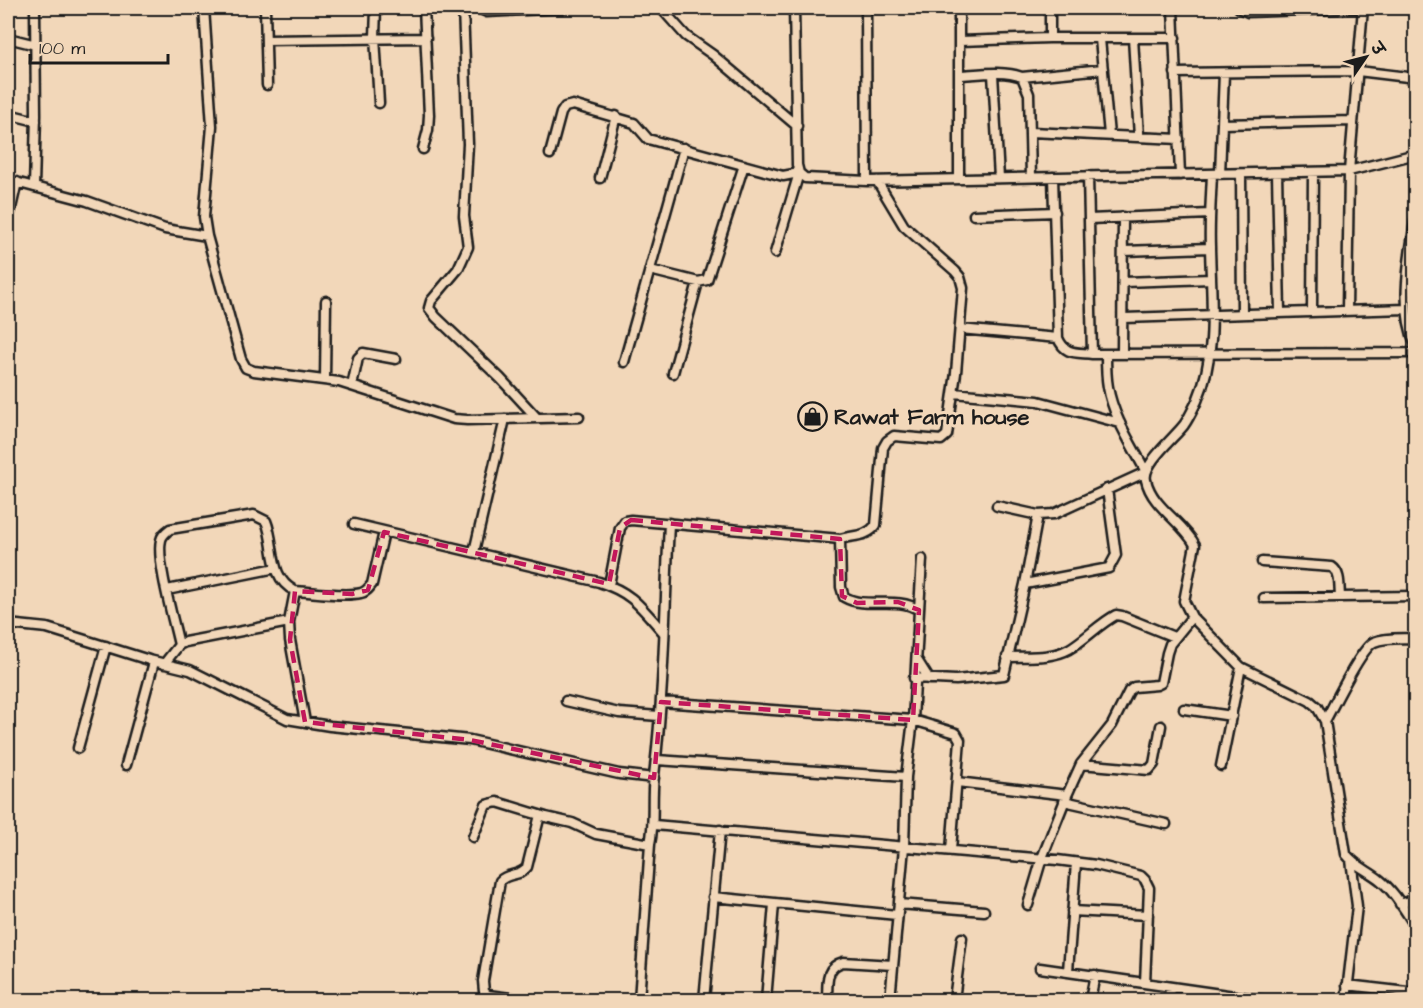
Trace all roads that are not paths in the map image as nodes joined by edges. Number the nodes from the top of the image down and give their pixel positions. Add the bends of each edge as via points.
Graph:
1 (35, 8) edge
2 (204, 8) edge
3 (265, 8) edge
4 (376, 8) edge
5 (424, 8) edge
6 (464, 8) edge
7 (478, 8) edge
8 (564, 8) edge
9 (661, 8) edge
10 (794, 8) edge
11 (866, 8) edge
12 (959, 8) edge
13 (1050, 8) edge
14 (1173, 8) edge
15 (1239, 8) edge
16 (1363, 8) edge
17 (375, 37) junction
18 (8, 38) edge
19 (426, 38) junction
20 (1050, 38) junction
21 (1133, 38) junction
22 (1175, 38) junction
23 (1100, 39) junction
24 (266, 40) junction
25 (960, 41) junction
26 (36, 45) junction
27 (1103, 69) junction
28 (1358, 70) junction
29 (1175, 73) junction
30 (1224, 73) junction
31 (993, 74) junction
32 (960, 75) junction
33 (1022, 77) junction
34 (1416, 78) edge
35 (267, 85) dead end
36 (379, 103) dead end
37 (8, 114) edge
38 (616, 116) junction
39 (36, 121) junction
40 (1353, 121) junction
41 (1222, 123) junction
42 (797, 126) junction
43 (1031, 132) junction
44 (1109, 135) junction
45 (1139, 137) junction
46 (1179, 139) junction
47 (684, 148) junction
48 (423, 149) dead end
49 (550, 154) dead end
50 (1416, 154) edge
51 (744, 165) junction
52 (1349, 171) junction
53 (1313, 172) junction
54 (799, 173) junction
55 (1276, 173) junction
56 (1216, 174) junction
57 (1241, 174) junction
58 (1180, 175) junction
59 (1088, 176) junction
60 (1031, 177) junction
61 (1053, 177) junction
62 (600, 178) dead end
63 (959, 178) junction
64 (999, 178) junction
65 (8, 180) edge
66 (872, 181) junction
67 (17, 182) junction
68 (34, 187) junction
69 (1055, 212) junction
70 (1210, 214) junction
71 (1416, 214) edge
72 (974, 215) dead end
73 (1123, 217) junction
74 (1089, 219) junction
75 (8, 221) edge
76 (207, 236) junction
77 (1210, 248) junction
78 (1124, 251) junction
79 (775, 253) dead end
80 (650, 270) junction
81 (1211, 279) junction
82 (698, 282) junction
83 (1124, 282) junction
84 (1411, 287) edge
85 (326, 301) dead end
86 (1406, 309) junction
87 (1347, 311) junction
88 (1280, 312) junction
89 (1312, 312) junction
90 (1242, 314) junction
91 (1212, 316) junction
92 (1124, 318) junction
93 (960, 329) junction
94 (1414, 337) edge
95 (1058, 338) junction
96 (1416, 346) edge
97 (1210, 352) junction
98 (1416, 352) edge
99 (1092, 354) junction
100 (1106, 354) junction
101 (1122, 354) junction
102 (396, 359) dead end
103 (624, 362) dead end
104 (673, 373) dead end
105 (325, 380) junction
106 (352, 386) junction
107 (954, 393) junction
108 (537, 417) junction
109 (579, 417) dead end
110 (505, 419) junction
111 (1120, 423) junction
112 (1146, 472) junction
113 (1107, 489) junction
114 (997, 506) dead end
115 (1038, 515) junction
116 (669, 523) junction
117 (354, 524) dead end
118 (384, 532) junction
119 (840, 539) junction
120 (474, 552) junction
121 (922, 560) dead end
122 (1262, 562) dead end
123 (276, 568) junction
124 (1025, 584) junction
125 (609, 585) junction
126 (167, 590) junction
127 (295, 591) junction
128 (1416, 596) edge
129 (1340, 597) junction
130 (1264, 598) dead end
131 (919, 610) junction
132 (1192, 617) junction
133 (289, 622) junction
134 (8, 624) edge
135 (664, 633) junction
136 (1174, 637) junction
137 (1416, 638) edge
138 (179, 645) junction
139 (106, 646) junction
140 (1007, 657) junction
141 (917, 660) junction
142 (154, 662) junction
143 (164, 664) junction
144 (1241, 667) junction
145 (914, 678) junction
146 (930, 679) junction
147 (566, 701) dead end
148 (661, 702) junction
149 (1184, 709) dead end
150 (660, 716) junction
151 (1232, 716) junction
152 (913, 720) junction
153 (1324, 721) junction
154 (305, 722) junction
155 (1161, 726) dead end
156 (78, 748) dead end
157 (657, 760) junction
158 (1081, 764) junction
159 (126, 765) dead end
160 (1221, 766) dead end
161 (906, 777) junction
162 (654, 778) junction
163 (957, 782) junction
164 (1066, 798) junction
165 (540, 815) junction
166 (1166, 824) dead end
167 (654, 825) junction
168 (720, 830) junction
169 (473, 837) dead end
170 (650, 844) junction
171 (904, 847) junction
172 (951, 850) junction
173 (1042, 858) junction
174 (1351, 861) junction
175 (1076, 862) junction
176 (713, 897) junction
177 (1416, 899) edge
178 (774, 903) junction
179 (899, 904) junction
180 (1400, 904) junction
181 (1028, 905) dead end
182 (984, 911) dead end
183 (1072, 911) junction
184 (897, 915) junction
185 (1148, 915) junction
186 (1416, 927) edge
187 (962, 938) dead end
188 (893, 965) junction
189 (1040, 968) dead end
190 (1068, 971) junction
191 (1095, 975) junction
192 (1145, 983) junction
193 (1347, 985) junction
194 (1170, 987) junction
195 (1416, 993) edge
196 (1230, 998) edge
197 (526, 1000) edge
198 (639, 1000) edge
199 (704, 1000) edge
200 (766, 1000) edge
201 (827, 1000) edge
202 (890, 1000) edge
203 (954, 1000) edge
204 (1090, 1000) edge
205 (1169, 1000) edge
206 (1262, 1000) edge
207 (1346, 1000) edge

1 - 26 street
2 - 76 street via 212,126 204,217
3 - 24 street
4 - 17 street
5 - 19 street
6 - 108 street via 468,144 464,216 468,247 458,269 429,308
7 - 8 street via 487,12
9 - 42 street via 686,36
10 - 42 street
11 - 66 street
12 - 25 street
13 - 20 street
14 - 22 street
15 - 16 street via 1248,12
16 - 28 street
17 - 19 street
17 - 24 street
17 - 36 street
18 - 26 street
19 - 48 street via 429,124
20 - 23 street
20 - 25 street
21 - 22 street
21 - 23 street
21 - 45 street
22 - 29 street
23 - 27 street
24 - 35 street
25 - 32 street
26 - 39 street
27 - 33 street
27 - 44 street
28 - 30 street
28 - 34 street
28 - 40 street
29 - 30 street
29 - 46 street
30 - 41 street
31 - 32 street
31 - 33 street
31 - 64 street
32 - 63 street
33 - 43 street via 1029,94
37 - 39 street
38 - 47 street via 634,123 648,139
38 - 49 street via 573,105 565,107
38 - 62 street
39 - 68 street
40 - 41 street
40 - 52 street
41 - 56 street
42 - 54 street
43 - 44 street
43 - 60 street
44 - 45 street
45 - 46 street
46 - 58 street
47 - 51 street
47 - 80 street
50 - 52 street
51 - 54 street via 783,176
51 - 82 street via 710,276
52 - 53 street
52 - 87 street
53 - 55 street
53 - 89 street
54 - 66 street via 814,179
54 - 79 street
55 - 57 street
55 - 88 street
56 - 57 street
56 - 58 street
56 - 70 street
57 - 90 street
58 - 59 street
59 - 61 street
59 - 74 street
60 - 61 street
60 - 64 street
61 - 69 street
63 - 64 street
63 - 66 street
65 - 67 street
66 - 93 street via 904,226 960,277
67 - 68 street
67 - 75 street
68 - 76 street via 165,229
69 - 72 street
69 - 95 street
70 - 73 street
70 - 77 street
71 - 84 street
73 - 74 street
73 - 78 street
74 - 99 street
76 - 105 street via 246,368
77 - 78 street
77 - 81 street
78 - 83 street
80 - 82 street
80 - 103 street
81 - 83 street
81 - 91 street
82 - 104 street
83 - 92 street
84 - 86 street
85 - 105 street
86 - 87 street
86 - 94 street
87 - 89 street
88 - 89 street
88 - 90 street
90 - 91 street
91 - 92 street
91 - 97 street
92 - 101 street
93 - 95 street
93 - 107 street
94 - 96 street
95 - 99 street via 1061,347 1068,351
97 - 98 street
97 - 101 street
97 - 112 street via 1203,384 1190,414
99 - 100 street
100 - 101 street
100 - 111 street via 1108,388
102 - 106 street via 363,353 358,358
105 - 106 street
106 - 110 street via 454,419
107 - 111 street via 1038,401
107 - 119 street via 947,435 941,440 894,436 887,441 883,448 876,525 863,535
108 - 109 street
108 - 110 street
110 - 120 street
111 - 112 street
112 - 113 street
112 - 132 street via 1155,498 1195,545 1184,601
113 - 115 street via 1065,510
113 - 124 street via 1116,555 1109,568
114 - 115 street
115 - 124 street
116 - 119 street
116 - 125 street via 625,521 620,528
116 - 135 street
117 - 118 street
118 - 120 street
118 - 127 street via 368,590 352,594
119 - 131 street via 843,597 857,603 898,602
120 - 125 street
121 - 131 street
122 - 129 street via 1332,567 1337,570
123 - 126 street
123 - 126 street via 266,521 254,515 170,529 161,540
123 - 127 street via 283,582
124 - 140 street
125 - 135 street via 637,601
126 - 138 street
127 - 133 street
128 - 129 street
129 - 130 street
131 - 141 street
132 - 136 street
132 - 144 street
133 - 138 street
133 - 154 street
134 - 139 street via 38,625
135 - 148 street
136 - 140 street via 1116,615 1067,650
136 - 158 street via 1161,683 1129,691 1112,725
137 - 153 street via 1368,645
138 - 143 street
139 - 142 street
139 - 156 street
140 - 146 street via 1004,675
141 - 145 street
141 - 146 street
142 - 143 street
142 - 159 street
143 - 154 street via 190,670 279,715
144 - 151 street
144 - 153 street via 1310,701
145 - 146 street
145 - 152 street
147 - 150 street
148 - 150 street
148 - 152 street
149 - 151 street
150 - 157 street
151 - 160 street
152 - 161 street
152 - 163 street via 959,736
153 - 174 street via 1344,844
154 - 162 street via 470,740 619,774
155 - 158 street via 1154,764 1149,770
157 - 161 street
157 - 162 street
158 - 164 street
161 - 171 street
162 - 167 street
163 - 164 street
163 - 172 street
164 - 166 street
164 - 173 street
165 - 169 street via 492,802 486,805
165 - 170 street via 596,834
165 - 197 street via 527,867 500,881 483,981 488,995
167 - 168 street
167 - 170 street
168 - 171 street
168 - 176 street
170 - 198 street
171 - 172 street
171 - 179 street
172 - 173 street
173 - 175 street
173 - 181 street
174 - 180 street via 1381,880
174 - 193 street via 1357,906
175 - 183 street
175 - 185 street via 1141,876 1149,888
176 - 178 street
176 - 199 street
177 - 180 street
178 - 184 street
178 - 200 street
179 - 182 street
179 - 184 street
180 - 186 street
183 - 185 street
183 - 190 street
184 - 188 street
185 - 192 street
187 - 203 street
188 - 201 street via 836,964 828,974
188 - 202 street
189 - 190 street
190 - 191 street
191 - 192 street
191 - 204 street
192 - 194 street
193 - 195 street
193 - 207 street
194 - 196 street
194 - 205 street
196 - 206 street

